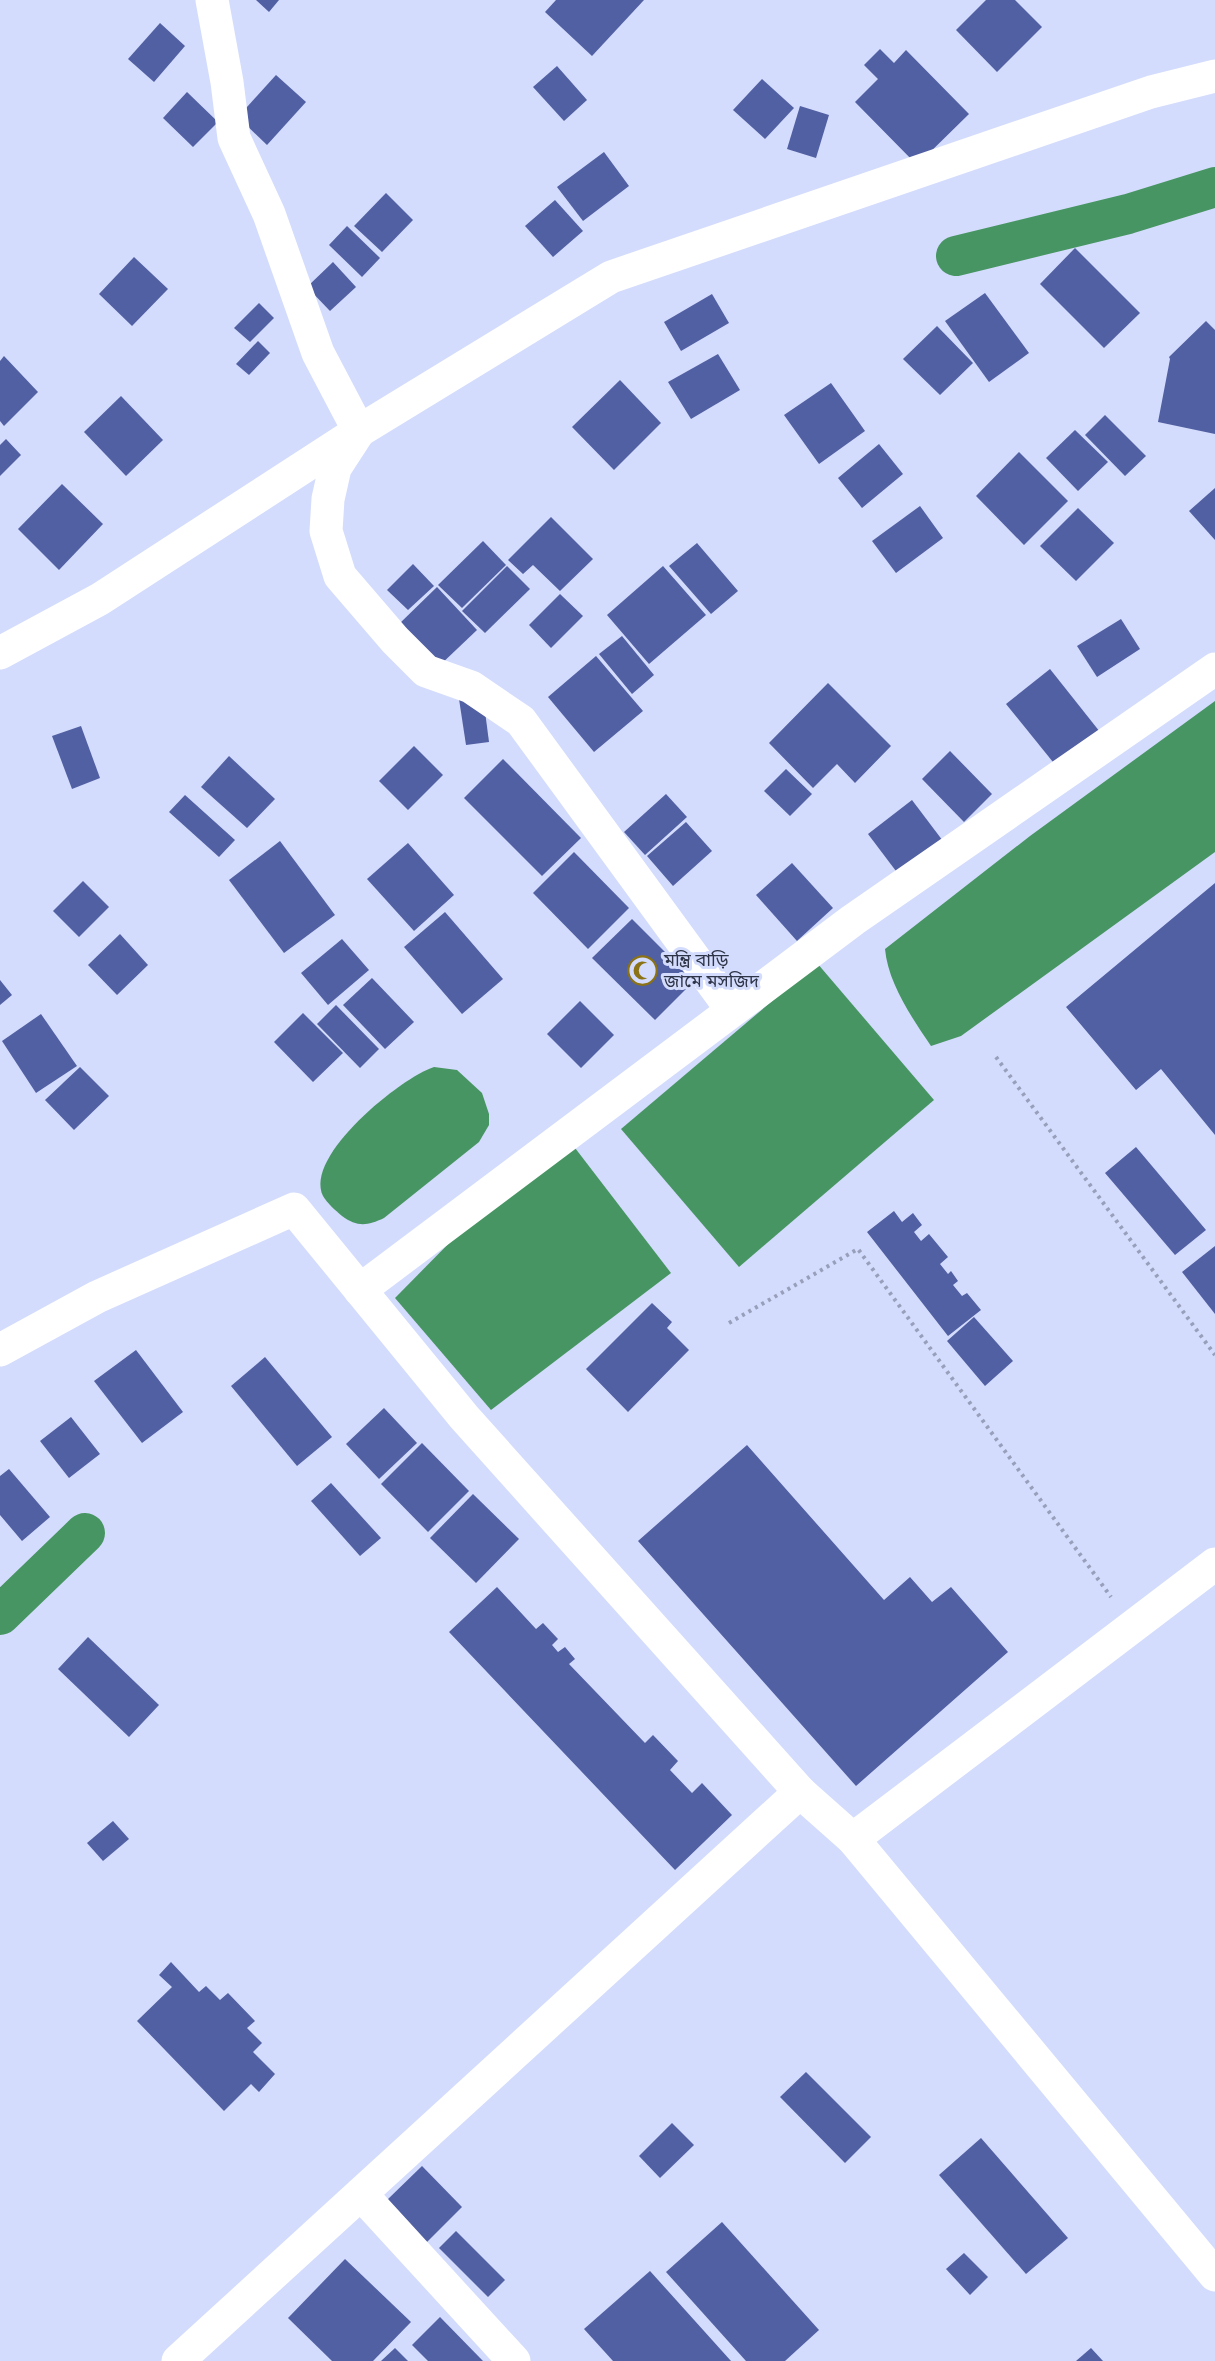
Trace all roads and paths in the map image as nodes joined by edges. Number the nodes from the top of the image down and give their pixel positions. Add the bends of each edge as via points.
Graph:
1 (212, 0) edge
2 (1215, 76) edge
3 (358, 431) junction
4 (0, 652) edge
5 (1215, 669) edge
6 (732, 1010) junction
7 (996, 1057) dead end
8 (360, 1290) junction
9 (729, 1323) dead end
10 (0, 1350) edge
11 (1215, 1355) edge
12 (1215, 1564) edge
13 (1132, 1627) junction
14 (800, 1792) junction
15 (853, 1839) junction
16 (361, 2194) junction
17 (1215, 2275) edge
18 (178, 2361) edge
19 (514, 2361) edge

1 - 3 street via 234,138 269,214 318,353
2 - 3 street via 1151,92 611,278
3 - 4 street via 100,599
3 - 6 street via 334,468 328,499 326,531 340,576 426,671 471,687 522,721
5 - 6 street via 853,920
6 - 8 street
7 - 11 path
8 - 10 street via 294,1209 97,1298
8 - 14 street via 464,1417
9 - 13 path via 858,1249
12 - 13 street
13 - 15 street
14 - 15 street
14 - 16 street
15 - 17 street
16 - 18 street
16 - 19 street

